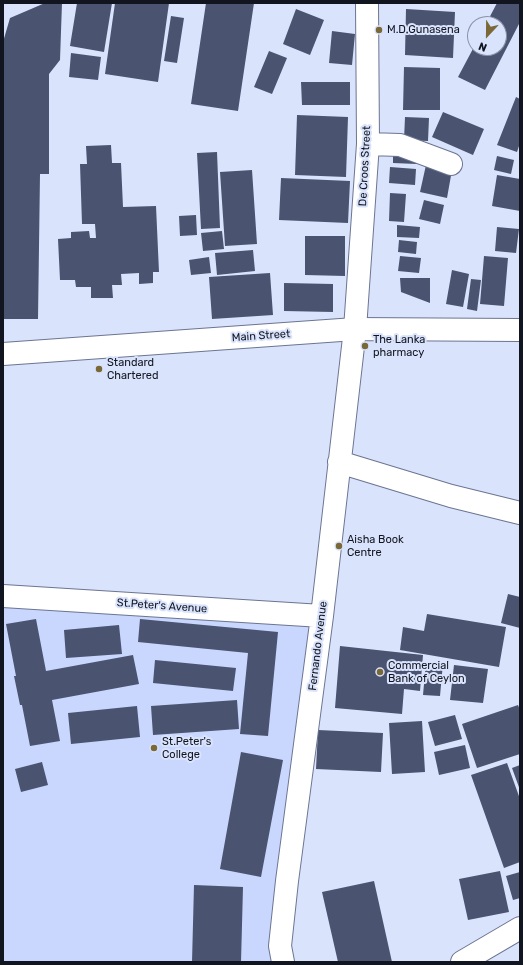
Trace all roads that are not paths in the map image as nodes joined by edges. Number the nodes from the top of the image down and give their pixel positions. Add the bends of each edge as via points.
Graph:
1 (367, 3) edge
2 (368, 144) junction
3 (451, 164) dead end
4 (355, 329) junction
5 (520, 330) edge
6 (3, 354) edge
7 (339, 462) junction
8 (520, 513) edge
9 (3, 596) edge
10 (322, 616) junction
11 (520, 928) edge
12 (283, 962) edge
13 (462, 962) edge

1 - 2 street, De Croos Street
2 - 3 street via 400,146
2 - 4 street, De Croos Street
4 - 5 street, Main Street
4 - 6 street, Main Street
4 - 7 street, Fernando Avenue
7 - 8 street via 451,496
7 - 10 street, Fernando Avenue
9 - 10 street, St.Peter's Avenue
10 - 12 street, Fernando Avenue via 287,881 280,946
11 - 13 street

